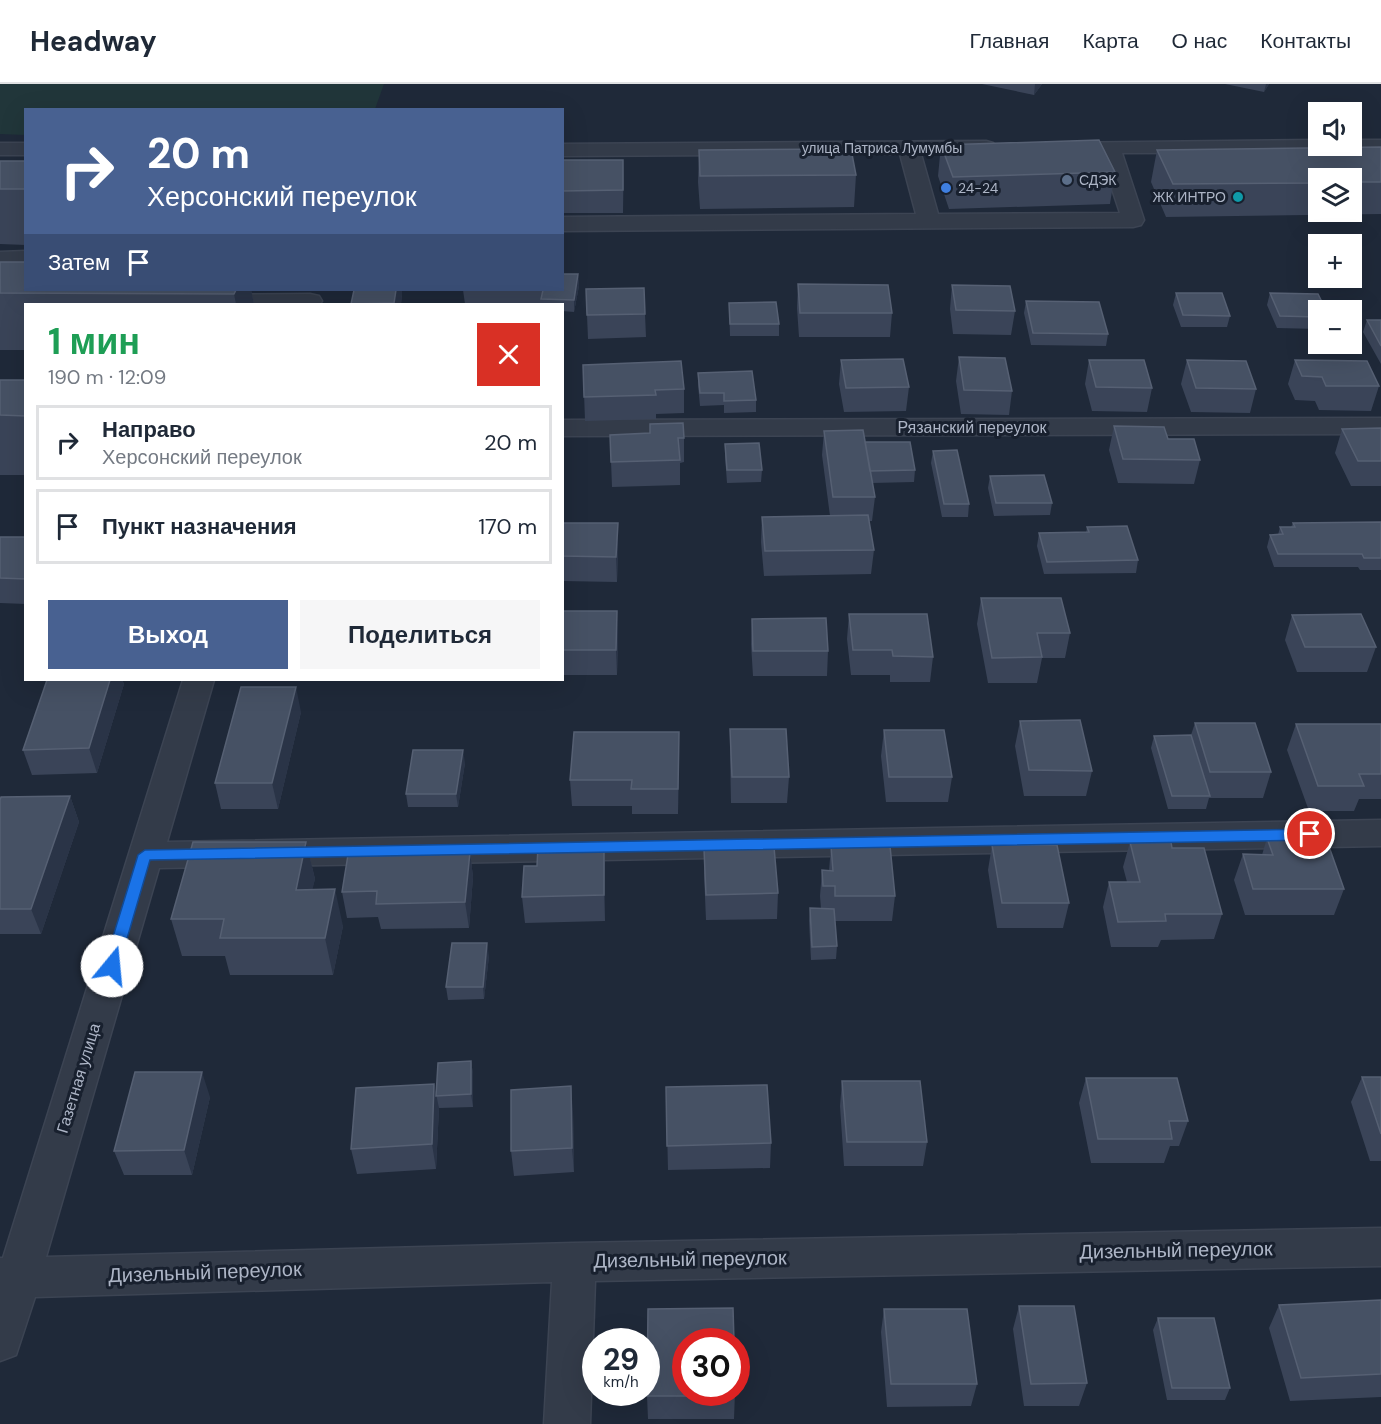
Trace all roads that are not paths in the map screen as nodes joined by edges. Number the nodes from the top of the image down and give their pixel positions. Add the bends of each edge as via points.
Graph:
1 (1381, 146) edge
2 (1003, 147) edge
3 (1038, 147) edge
4 (1109, 147) junction
5 (909, 148) junction
6 (0, 149) edge
7 (24, 149) edge
8 (564, 150) edge
9 (929, 221) junction
10 (564, 224) edge
11 (24, 258) edge
12 (0, 259) edge
13 (247, 295) edge
14 (311, 298) edge
15 (182, 302) dead end
16 (1381, 426) edge
17 (564, 428) edge
18 (198, 681) edge
19 (1381, 833) edge
20 (145, 855) junction
21 (1381, 1247) edge
22 (574, 1262) junction
23 (9, 1278) edge
24 (0, 1340) edge
25 (567, 1424) edge

1 - 4 street
2 - 5 street, улица Патриса Лумумбы
3 - 4 street
4 - 9 street via 1133,220
5 - 8 street, улица Патриса Лумумбы
5 - 9 street
6 - 7 street
9 - 10 street
11 - 12 street
13 - 14 street
13 - 15 street
16 - 17 street, Рязанский переулок
18 - 20 street, Газетная улица
19 - 20 street
20 - 23 street, Газетная улица
21 - 22 street, Дизельный переулок
22 - 23 street, Дизельный переулок
22 - 25 street
23 - 24 street, Газетная улица

